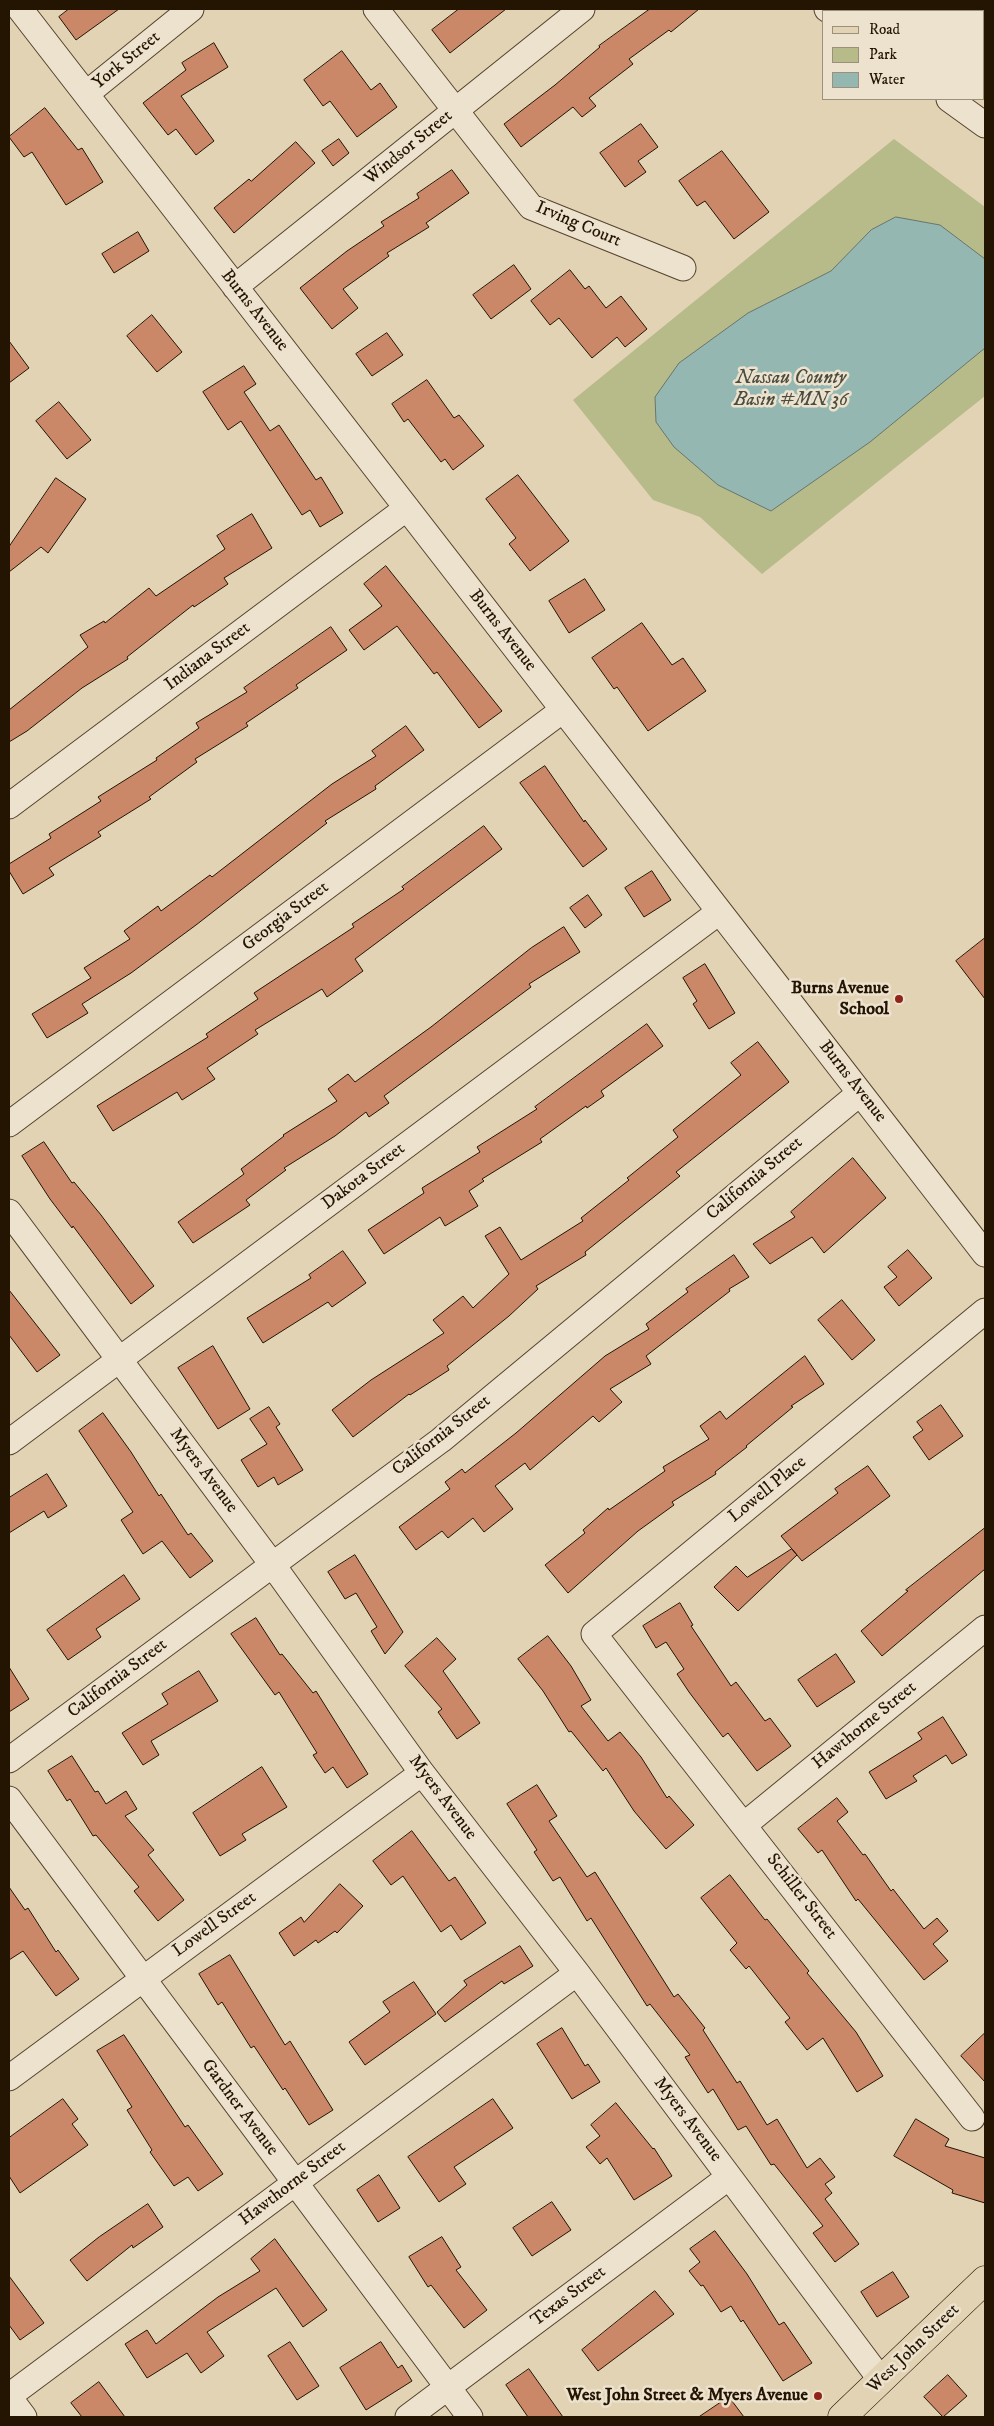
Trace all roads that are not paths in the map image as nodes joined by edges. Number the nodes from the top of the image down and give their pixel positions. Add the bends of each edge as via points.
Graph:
1 (20, 9) edge
2 (191, 9) edge
3 (376, 9) edge
4 (582, 9) edge
5 (86, 94) junction
6 (950, 100) edge
7 (455, 110) junction
8 (985, 125) edge
9 (682, 268) dead end
10 (235, 287) junction
11 (407, 508) junction
12 (563, 710) junction
13 (9, 806) edge
14 (720, 912) junction
15 (860, 1092) junction
16 (9, 1124) edge
17 (9, 1212) edge
18 (985, 1254) edge
19 (985, 1311) edge
20 (120, 1359) junction
21 (9, 1442) edge
22 (272, 1564) junction
23 (985, 1628) edge
24 (628, 1678) joint
25 (9, 1760) edge
26 (422, 1773) junction
27 (9, 1799) edge
28 (744, 1825) junction
29 (577, 1973) junction
30 (142, 1978) junction
31 (9, 2078) edge
32 (972, 2118) dead end
33 (729, 2177) junction
34 (295, 2183) junction
35 (985, 2280) edge
36 (881, 2380) junction
37 (448, 2388) junction
38 (9, 2396) edge
39 (24, 2417) edge
40 (408, 2417) edge
41 (470, 2417) edge
42 (842, 2417) edge

1 - 5 street, Burns Avenue
2 - 5 street, York Street
3 - 7 street, Irving Court
4 - 7 street, Windsor Street
5 - 10 street, Burns Avenue
6 - 8 street
7 - 9 street, Irving Court via 532,207
7 - 10 street, Windsor Street
10 - 11 street, Burns Avenue
11 - 12 street, Burns Avenue
11 - 13 street, Indiana Street
12 - 14 street, Burns Avenue
12 - 16 street, Georgia Street
14 - 15 street, Burns Avenue
14 - 20 street, Dakota Street
15 - 18 street, Burns Avenue
15 - 22 street, California Street via 440,1440
17 - 20 street, Myers Avenue
19 - 24 street, Lowell Place via 594,1634
20 - 21 street, Dakota Street
20 - 22 street, Myers Avenue
22 - 25 street, California Street
22 - 26 street, Myers Avenue
23 - 28 street, Hawthorne Street
24 - 28 street, Schiller Street
26 - 29 street, Myers Avenue
26 - 30 street, Lowell Street
27 - 30 street, Gardner Avenue
28 - 32 street, Schiller Street
29 - 33 street, Myers Avenue
29 - 34 street, Hawthorne Street
30 - 31 street, Lowell Street
30 - 34 street, Gardner Avenue
33 - 36 street, Myers Avenue
33 - 37 street, Texas Street
34 - 37 street, Gardner Avenue
34 - 38 street, Hawthorne Street
35 - 36 main road, West John Street
36 - 42 main road, West John Street
37 - 40 street, Texas Street
37 - 41 street, Gardner Avenue
38 - 39 street

